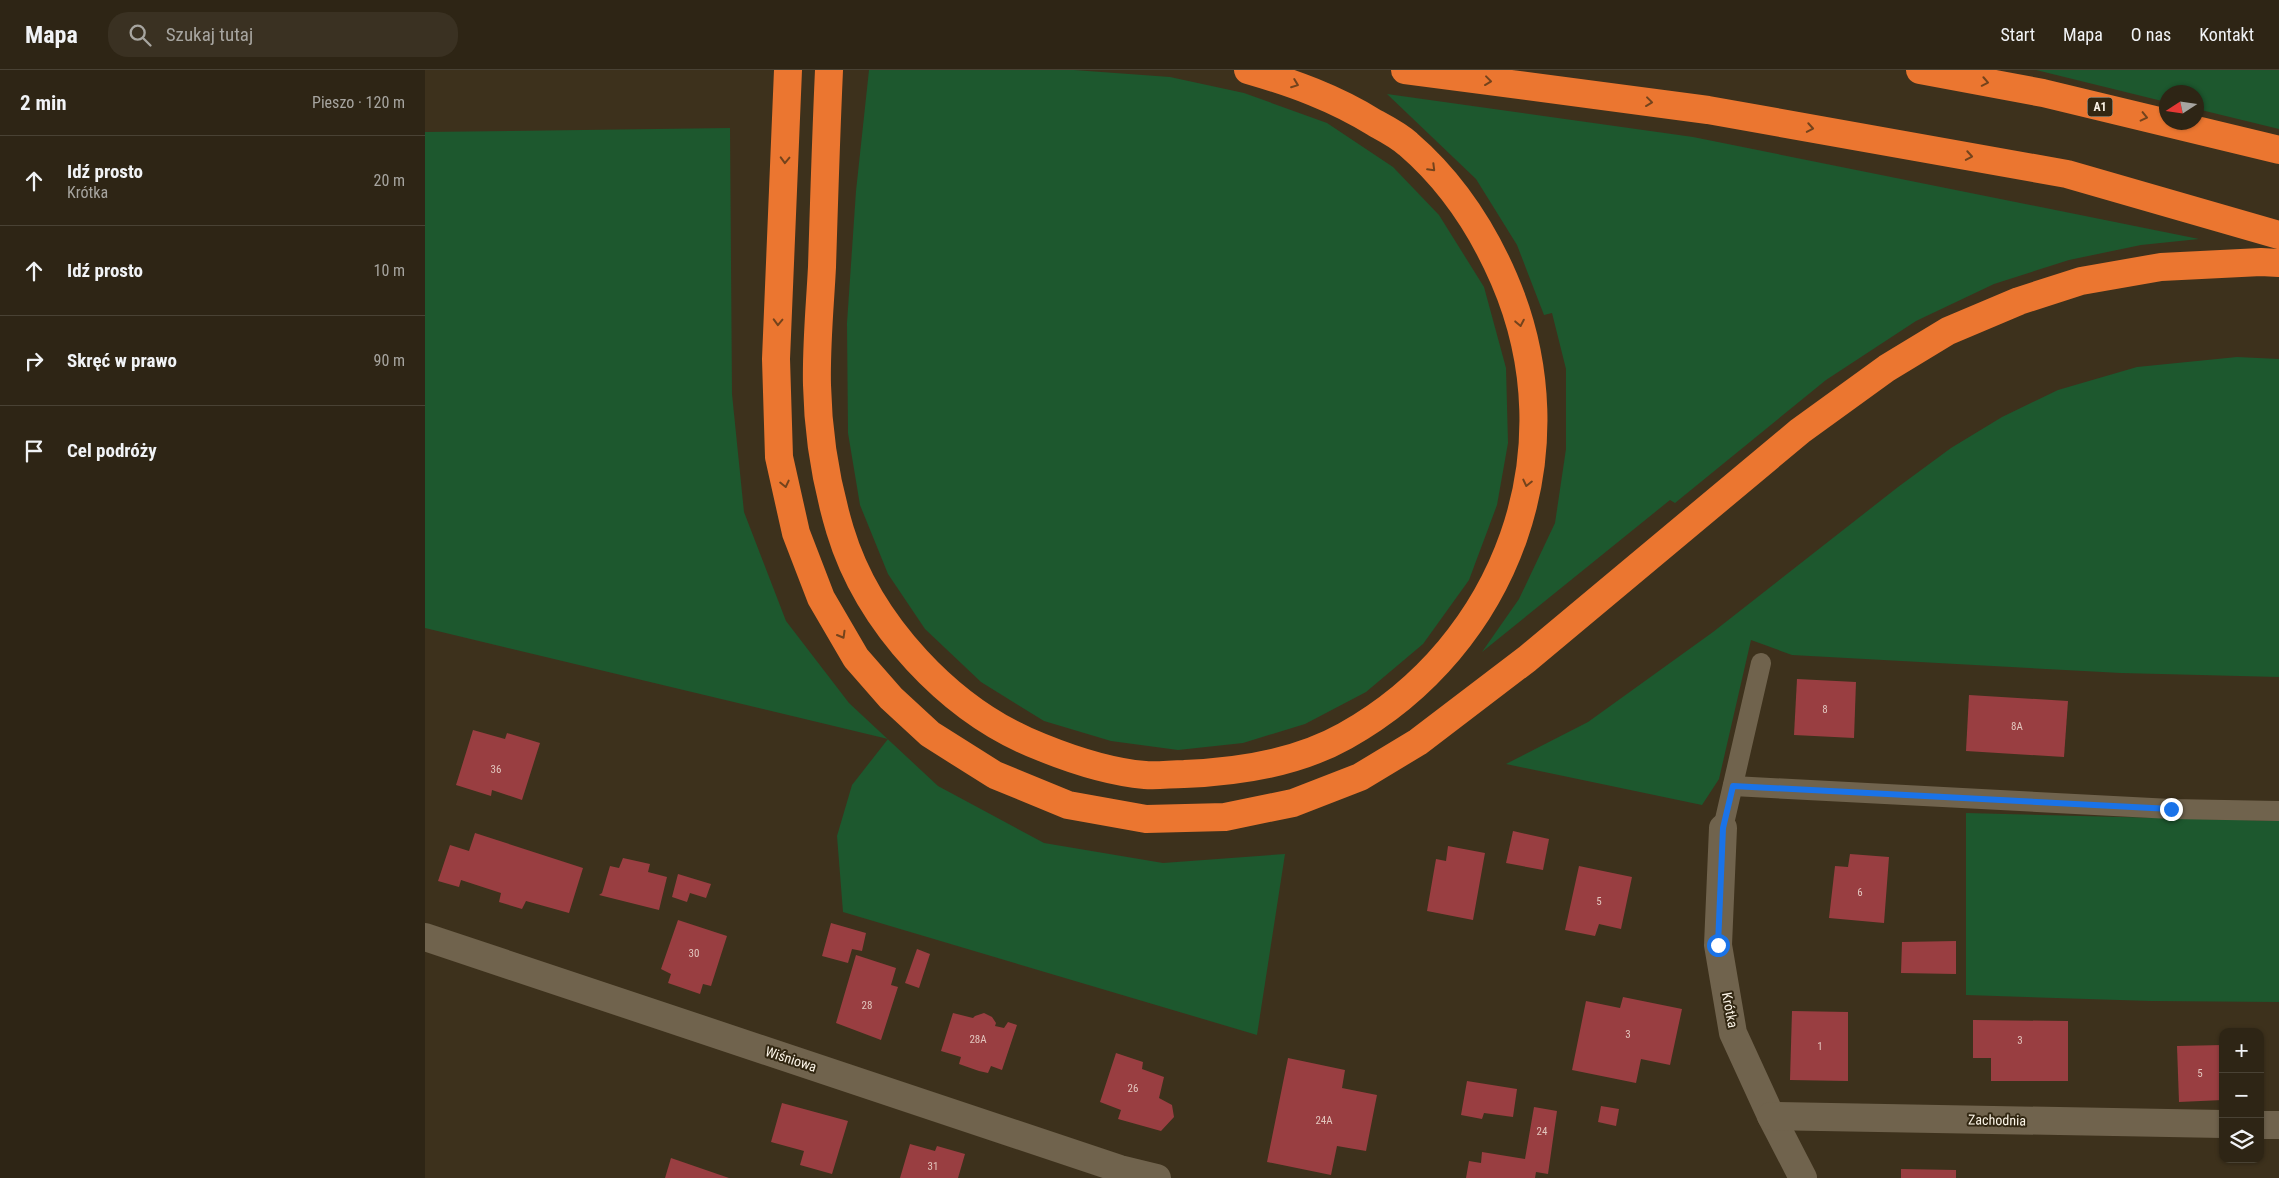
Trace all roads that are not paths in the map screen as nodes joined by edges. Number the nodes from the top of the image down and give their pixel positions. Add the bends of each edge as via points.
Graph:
1 (789, 70) edge
2 (829, 70) edge
3 (1249, 70) edge
4 (1405, 70) edge
5 (1920, 70) edge
6 (2279, 150) edge
7 (2279, 235) edge
8 (2279, 263) edge
9 (1761, 663) dead end
10 (1733, 786) junction
11 (2279, 811) edge
12 (1723, 828) joint
13 (425, 937) edge
14 (1771, 1116) junction
15 (2219, 1124) edge
16 (2264, 1125) edge
17 (2279, 1126) edge
18 (1157, 1178) edge
19 (1803, 1178) edge

1 -> 8 highway via 776,359 779,457 796,533 821,598 856,658 891,698 931,734 995,775 1068,805 1146,819 1225,817 1293,803 1360,776 1418,742 1527,659 1800,431 1887,368 1948,331 2081,281 2161,267
3 -> 2 highway via 1294,83 1354,110 1406,142 1451,188 1489,244 1518,312 1534,390 1533,458 1516,533 1486,599 1447,656 1393,704 1343,737 1280,762 1220,773 1144,775 1076,761 1019,739 959,701 911,656 865,590 841,534 824,467 817,385
4 -> 7 highway via 1708,110 2067,174
5 -> 6 highway, A1 via 2043,93
9 - 10 lane
10 - 11 lane via 2171,809
10 - 12 lane
12 - 14 street, Krótka via 1718,945 1733,1033
13 - 18 street, Wiśniowa via 1120,1169
14 - 15 street, Zachodnia
14 - 19 street, Krótka
16 - 17 street

